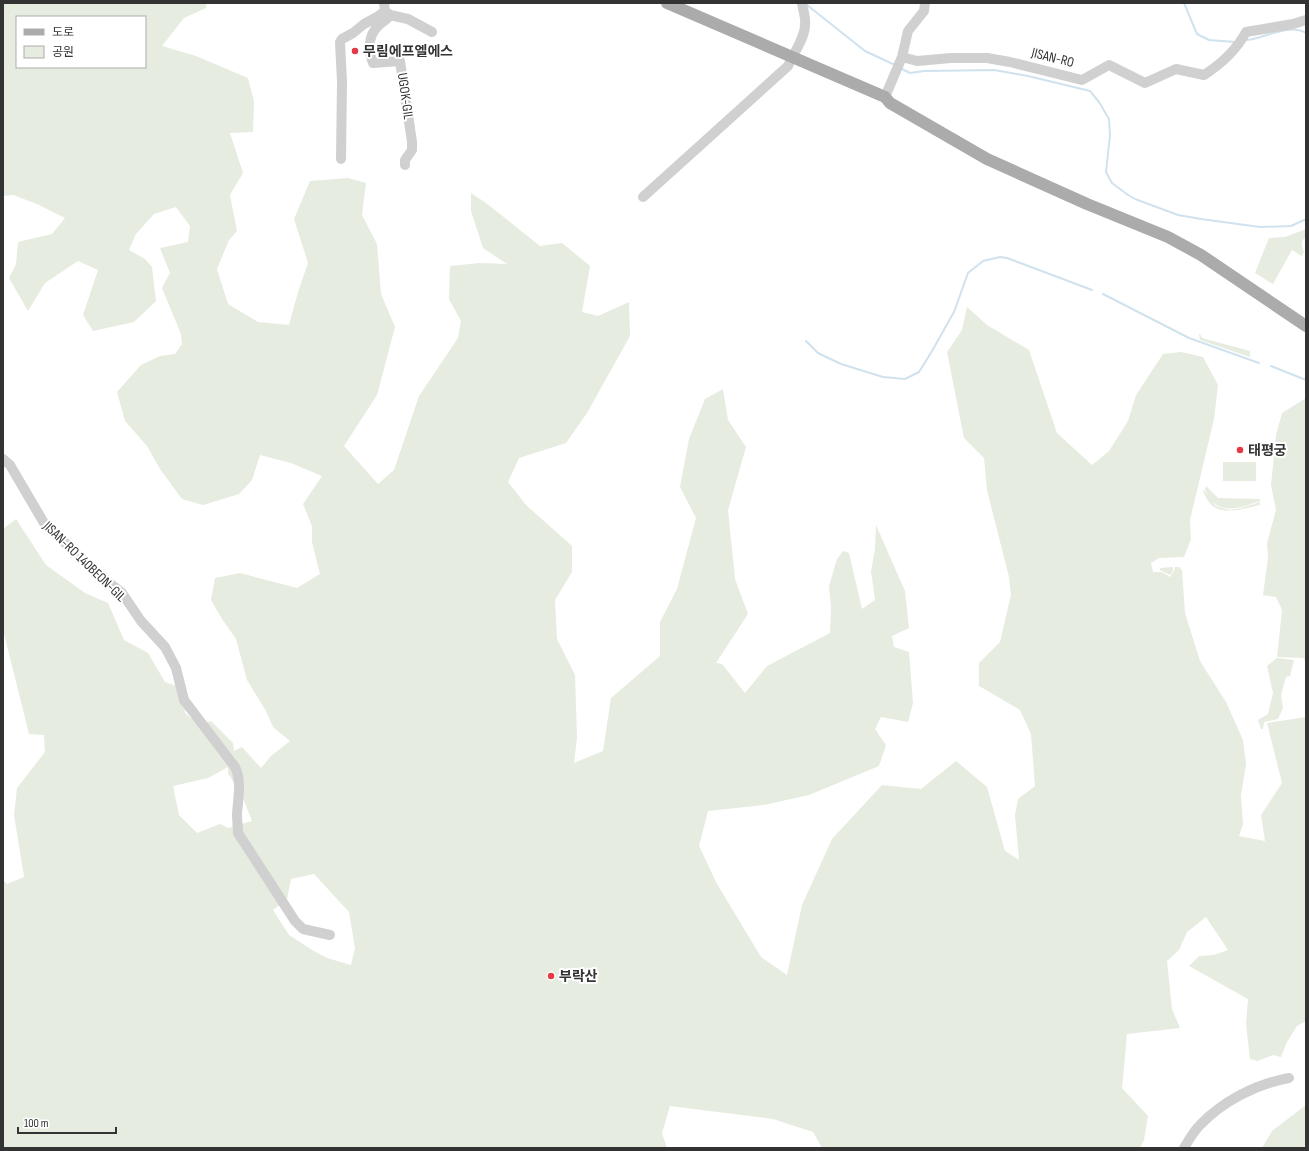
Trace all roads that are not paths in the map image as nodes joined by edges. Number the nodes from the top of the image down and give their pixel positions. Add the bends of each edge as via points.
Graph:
1 (667, 3) edge
2 (802, 3) edge
3 (926, 3) edge
4 (386, 10) edge
5 (1306, 20) edge
6 (432, 32) dead end
7 (792, 57) junction
8 (899, 64) junction
9 (885, 97) junction
10 (341, 159) dead end
11 (405, 165) dead end
12 (643, 197) dead end
13 (1306, 326) edge
14 (3, 459) edge
15 (330, 935) dead end
16 (1289, 1078) dead end
17 (1184, 1148) edge

1 - 7 main road
2 - 7 street via 806,26
3 - 8 street via 924,10 908,31
4 - 6 street
4 - 10 street via 340,42
4 - 11 street, UGOK-GIL via 370,39 370,51 373,63 400,60 412,142 412,150 405,160
5 - 8 street, JISAN-RO via 1246,32 1240,44 1220,64 1204,75 1176,69 1145,83 1109,65 1082,80 987,58 951,58
7 - 9 main road
7 - 12 street via 788,66
8 - 9 street
9 - 13 main road via 890,103 987,159 1168,237 1201,255
14 - 15 street, JISAN-RO 140BEON-GIL via 10,465 44,523 122,593 141,621 165,648 176,668 184,700 238,773 238,833 295,922 303,929
16 - 17 street via 1260,1086 1229,1102 1199,1126

